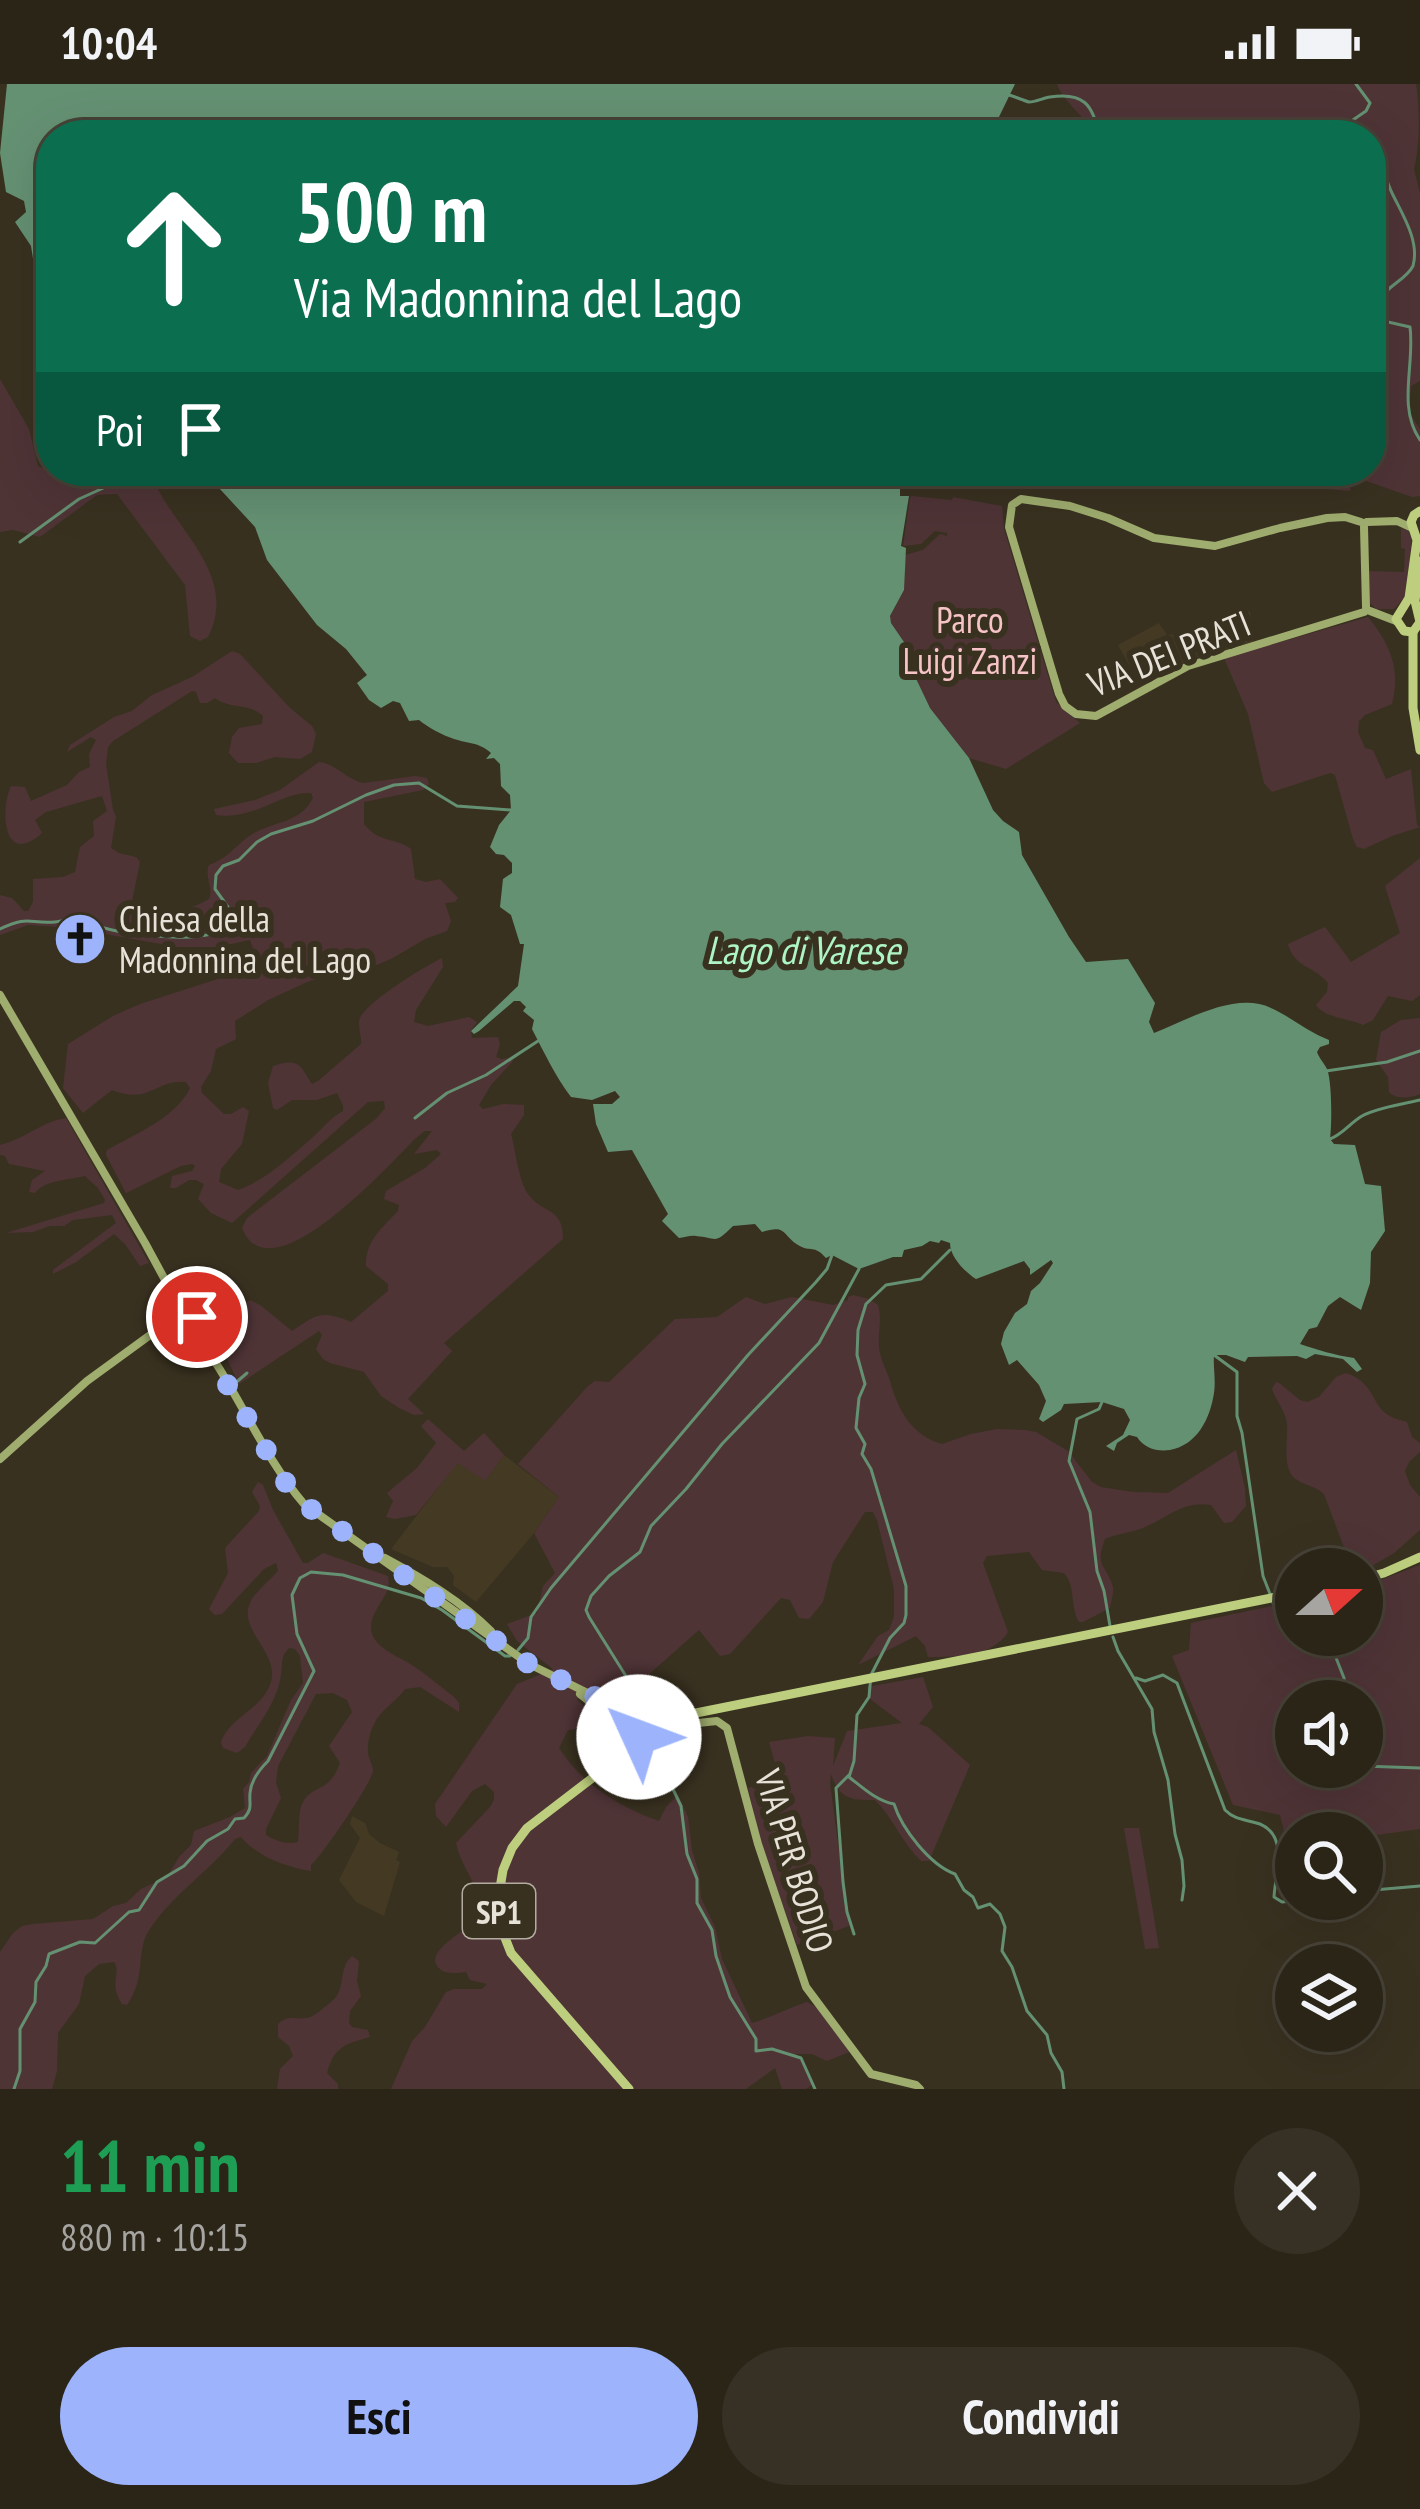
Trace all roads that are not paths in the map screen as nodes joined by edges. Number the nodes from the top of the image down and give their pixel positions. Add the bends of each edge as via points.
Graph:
1 (1417, 516) edge
2 (1364, 524) junction
3 (1420, 561) edge
4 (1366, 610) junction
5 (1411, 623) edge
6 (1419, 746) edge
7 (0, 995) edge
8 (164, 1278) junction
9 (186, 1298) junction
10 (176, 1308) junction
11 (197, 1317) junction
12 (184, 1321) junction
13 (168, 1322) junction
14 (205, 1347) junction
15 (0, 1459) edge
16 (347, 1536) junction
17 (1420, 1554) edge
18 (1383, 1573) edge
19 (405, 1577) junction
20 (436, 1589) junction
21 (1275, 1597) edge
22 (462, 1616) junction
23 (506, 1646) junction
24 (569, 1686) junction
25 (608, 1703) junction
26 (632, 1703) junction
27 (654, 1710) junction
28 (696, 1713) junction
29 (623, 1722) junction
30 (656, 1726) junction
31 (638, 1737) junction
32 (659, 1745) junction
33 (616, 1754) junction
34 (595, 1776) junction
35 (629, 2089) edge
36 (920, 2089) edge

1 - 2 street
1 - 5 main road
2 - 4 street
2 - 4 street, VIA DEI PRATI via 1334,517 1215,546 1154,538 1070,506 1015,500 1009,521 1061,700 1087,717 1192,664
3 - 5 main road
4 - 5 street
5 - 6 main road
7 - 8 street
8 - 9 street
8 - 10 street
9 - 10 street
9 - 11 street via 197,1302
10 - 12 street
10 - 13 street
11 - 12 street
11 - 14 street
12 - 13 street
12 - 14 street
13 - 15 street
14 - 16 street via 286,1483
16 - 19 street
16 - 20 street
17 - 18 main road
19 - 20 street
19 - 22 street
20 - 22 street
20 - 23 street
21 - 28 main road, SP1
22 - 23 street
23 - 24 street
24 - 25 street
24 - 34 street via 612,1731
25 - 26 street
25 - 29 street
26 - 27 main road, SP1
26 - 29 main road, SP1
27 - 28 main road, SP1
27 - 30 main road
28 - 30 main road, SP1
29 - 31 main road
29 - 33 main road, SP1
30 - 31 main road, SP1
30 - 32 street
31 - 32 street
31 - 33 main road, SP1
32 - 36 street, VIA PER BODIO via 698,1723 728,1728 806,1988 871,2074
33 - 34 main road, SP1
34 - 35 main road, SP1 via 512,1848 500,1925 528,1976

